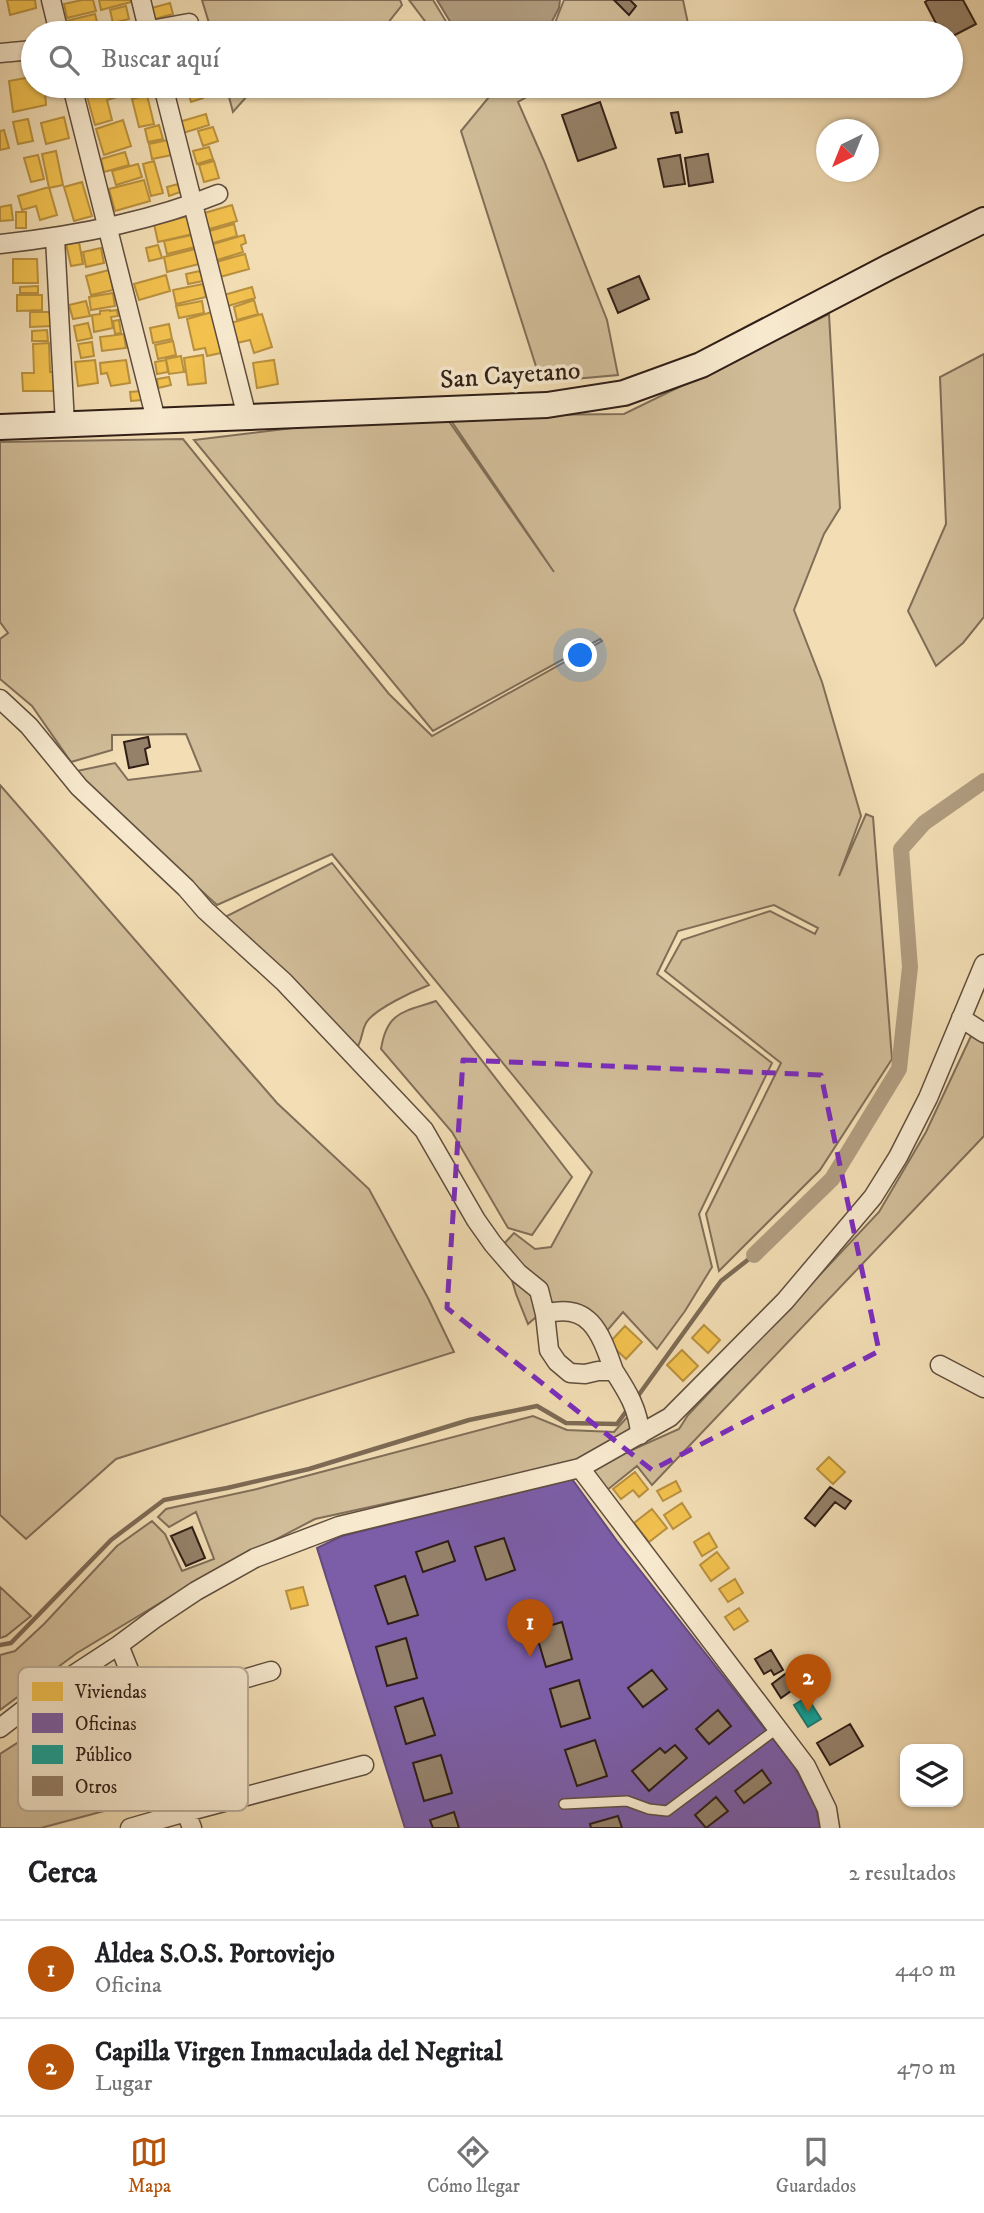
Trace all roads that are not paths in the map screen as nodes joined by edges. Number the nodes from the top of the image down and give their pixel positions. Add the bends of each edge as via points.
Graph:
1 (51, 0) edge
2 (141, 0) edge
3 (56, 21) edge
4 (143, 21) edge
5 (21, 51) edge
6 (0, 53) edge
7 (75, 98) edge
8 (166, 98) edge
9 (218, 194) dead end
10 (193, 204) junction
11 (984, 220) edge
12 (108, 226) junction
13 (55, 238) junction
14 (0, 244) edge
15 (247, 417) junction
16 (156, 420) junction
17 (65, 424) junction
18 (0, 427) edge
19 (0, 699) edge
20 (984, 964) edge
21 (961, 1018) junction
22 (984, 1033) edge
23 (545, 1314) junction
24 (940, 1365) dead end
25 (614, 1371) junction
26 (984, 1388) edge
27 (639, 1435) junction
28 (580, 1468) junction
29 (119, 1645) junction
30 (85, 1667) edge
31 (128, 1667) edge
32 (271, 1671) dead end
33 (248, 1678) edge
34 (18, 1714) edge
35 (0, 1728) edge
36 (778, 1728) junction
37 (364, 1765) dead end
38 (248, 1801) edge
39 (564, 1804) dead end
40 (218, 1811) edge
41 (189, 1820) edge
42 (130, 1828) edge
43 (830, 1828) edge

1 - 3 street
2 - 4 street
5 - 6 street
7 - 12 street
8 - 10 street
9 - 10 street
10 - 12 street
10 - 15 street
11 - 15 main road, San Cayetano via 701,365 624,393 547,405
12 - 13 street
12 - 16 street
13 - 14 street
13 - 17 street
15 - 16 main road, San Cayetano
16 - 17 main road, San Cayetano
17 - 18 main road, San Cayetano
19 - 23 street via 29,726 79,787 284,982 418,1123 493,1244 539,1290
20 - 21 street
21 - 22 street
21 - 27 street via 928,1098 873,1197 785,1301 670,1417
23 - 25 street via 572,1312 597,1328
23 - 25 street via 549,1349 570,1373
24 - 26 street
25 - 27 street via 639,1419
27 - 28 street
28 - 29 street via 340,1526 298,1541 255,1558 196,1591
28 - 36 street
29 - 30 street
29 - 31 street
32 - 33 street
34 - 35 street
36 - 39 lane via 667,1811 627,1801
36 - 43 street via 806,1766 827,1809
37 - 38 street
40 - 41 street
41 - 42 street

